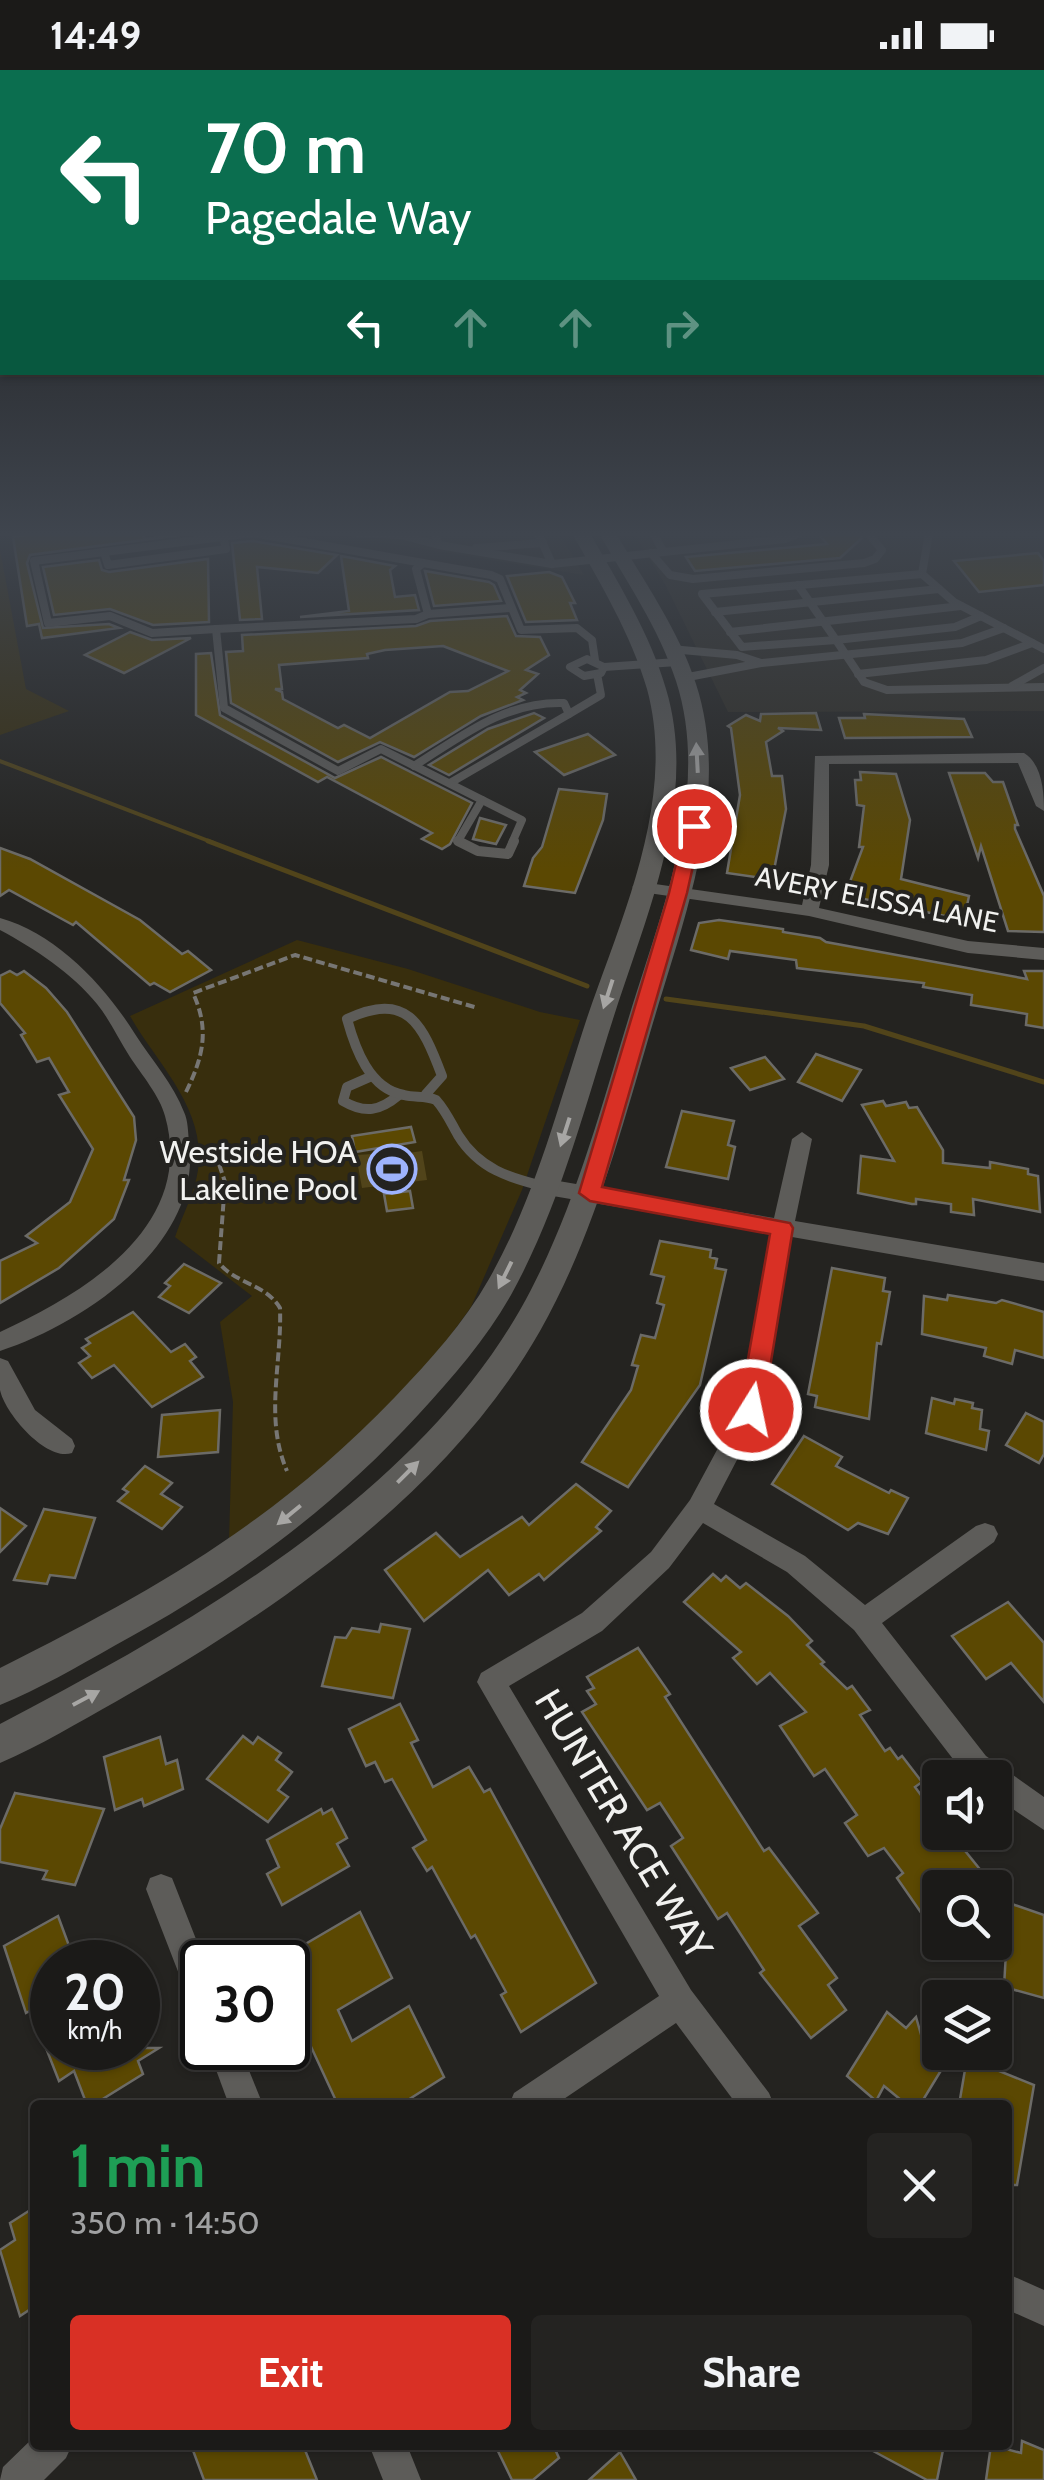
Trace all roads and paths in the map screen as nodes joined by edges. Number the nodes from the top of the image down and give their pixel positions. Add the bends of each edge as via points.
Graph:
1 (218, 645) edge
2 (593, 645) edge
3 (639, 645) edge
4 (668, 645) edge
5 (740, 645) edge
6 (772, 645) edge
7 (840, 645) edge
8 (936, 645) edge
9 (1023, 645) edge
10 (845, 654) junction
11 (595, 660) junction
12 (677, 663) junction
13 (762, 663) junction
14 (648, 664) junction
15 (1044, 668) edge
16 (600, 671) junction
17 (858, 674) junction
18 (1044, 687) edge
19 (1009, 688) junction
20 (569, 714) junction
21 (414, 766) junction
22 (450, 783) junction
23 (482, 800) junction
24 (1044, 806) edge
25 (641, 887) junction
26 (678, 893) junction
27 (809, 911) junction
28 (0, 923) edge
29 (1044, 954) edge
30 (478, 1008) dead end
31 (372, 1076) junction
32 (186, 1092) dead end
33 (426, 1094) junction
34 (399, 1095) junction
35 (802, 1139) dead end
36 (215, 1152) dead end
37 (547, 1188) junction
38 (590, 1193) junction
39 (782, 1228) junction
40 (1044, 1272) edge
41 (0, 1342) edge
42 (0, 1368) edge
43 (63, 1446) dead end
44 (288, 1471) dead end
45 (699, 1508) junction
46 (985, 1534) dead end
47 (864, 1621) junction
48 (0, 1687) edge
49 (0, 1744) edge
50 (971, 1760) edge
51 (1012, 1791) edge
52 (1044, 1814) edge
53 (161, 1889) dead end
54 (181, 1940) edge
55 (680, 2001) junction
56 (232, 2070) edge
57 (244, 2100) edge
58 (533, 2100) edge
59 (753, 2100) edge
60 (1012, 2294) edge
61 (1044, 2308) edge
62 (47, 2450) edge
63 (390, 2450) edge
64 (16, 2480) edge
65 (402, 2480) edge

1 - 21 lane via 224,708 338,771 382,749
2 - 11 lane
3 - 14 main road
4 - 12 main road
5 - 6 lane
7 - 10 lane
8 - 10 lane
9 - 17 lane via 986,660
10 - 13 lane
10 - 17 lane
11 - 16 lane
11 - 16 lane via 570,667 581,676
12 - 13 lane
12 - 13 lane via 737,655
12 - 14 lane
26 -> 12 main road via 698,790 692,703
14 - 16 lane
14 - 25 main road via 662,711 665,756 662,804
15 - 19 lane
16 - 20 lane via 601,696
17 - 19 lane via 887,690
18 - 19 lane
20 - 21 lane via 564,703 519,704
20 - 22 lane
21 - 22 lane
22 - 23 lane
23 - 23 lane via 522,820 508,854 458,842
24 - 27 street via 1024,758 821,758 820,865
25 - 26 street, AVERY ELISSA LANE
25 -> 37 main road
26 - 27 street, AVERY ELISSA LANE
26 - 38 main road
27 - 29 street, AVERY ELISSA LANE via 968,948
28 - 41 street via 43,946 104,1000 175,1113 182,1166 159,1229 117,1275 61,1314
30 - 32 path via 295,956 193,993 206,1018 201,1061
31 - 33 lane via 346,1019 366,1008 406,1011 421,1026 442,1076
31 - 34 lane
31 - 34 lane via 347,1087 343,1101 359,1112 380,1110
33 - 34 lane
33 - 37 lane via 484,1169
35 - 39 street, HUNTER ACE WAY
36 - 44 path via 226,1182 219,1262 235,1279 270,1293 280,1308 275,1424
37 - 38 street
37 -> 48 main road via 499,1289 434,1377 344,1472 190,1584
38 - 39 street
49 -> 38 main road via 234,1614 372,1507 475,1399 521,1335
39 - 40 street
39 - 45 street, HUNTER ACE WAY via 751,1410
42 - 43 street via 26,1417
45 - 47 street via 796,1564
45 - 55 street, HUNTER ACE WAY via 660,1560 592,1622 491,1682
46 - 47 street
47 - 50 street
51 - 52 street
53 - 54 street
55 - 58 street
55 - 59 street, HUNTER ACE WAY
56 - 57 street
60 - 61 street
62 - 64 street
63 - 65 street

